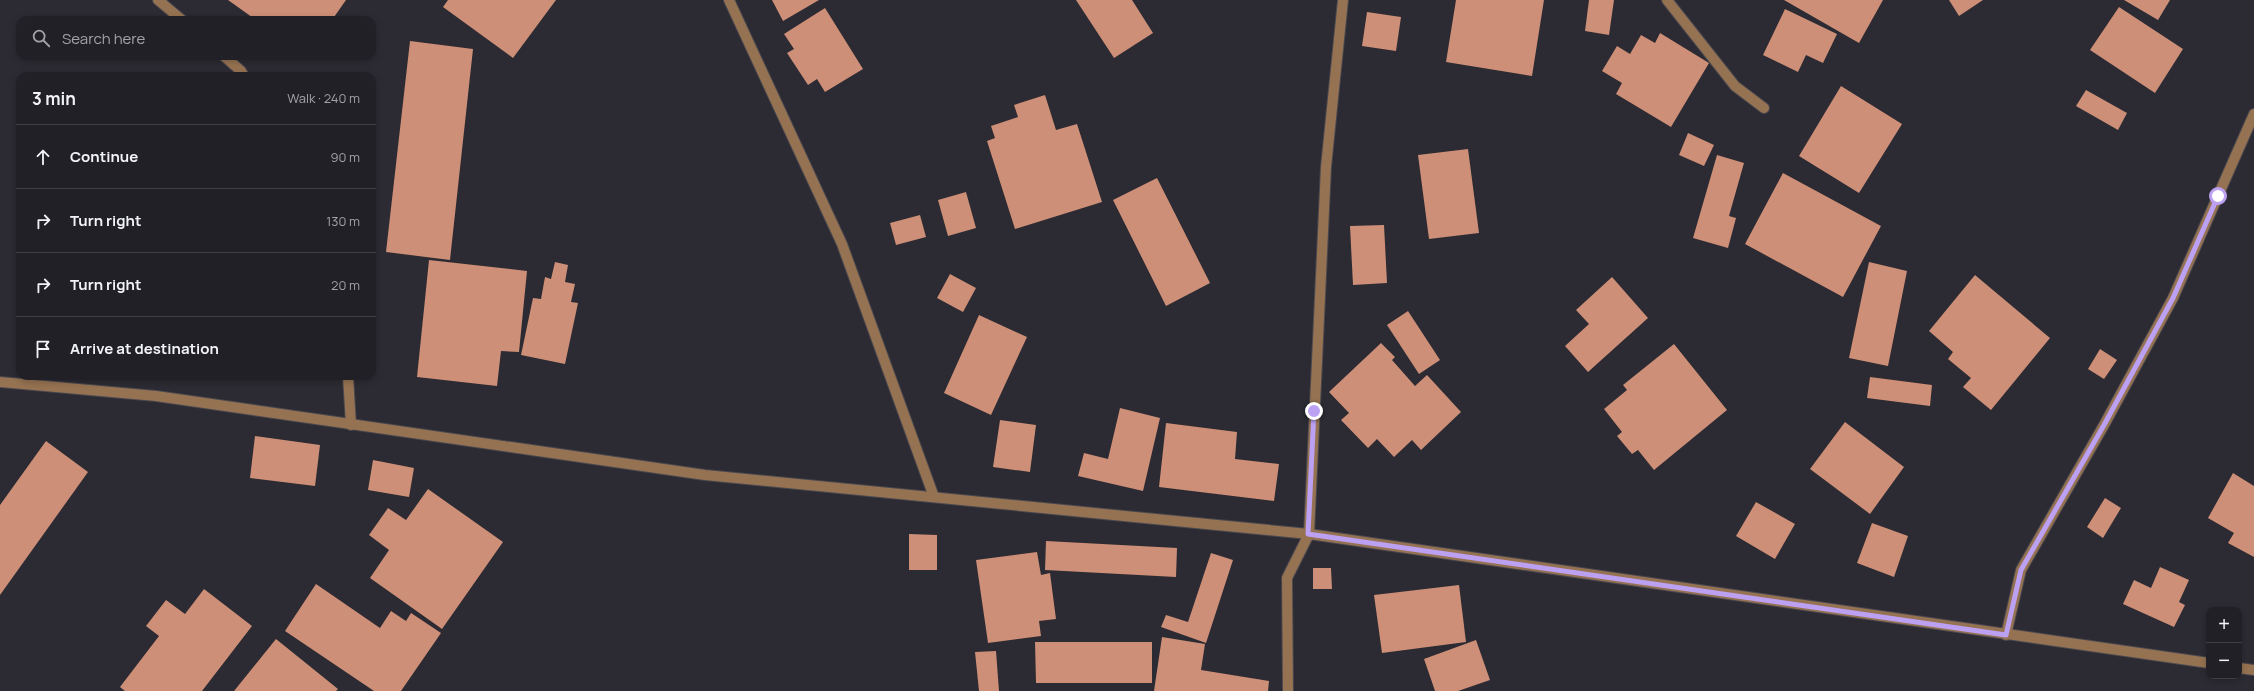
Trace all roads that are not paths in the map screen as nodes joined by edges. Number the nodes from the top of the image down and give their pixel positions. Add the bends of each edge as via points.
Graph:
1 (158, 0) edge
2 (729, 0) edge
3 (1343, 0) edge
4 (1667, 0) edge
5 (177, 16) edge
6 (229, 60) edge
7 (242, 72) edge
8 (1764, 108) dead end
9 (2254, 114) edge
10 (348, 380) edge
11 (0, 382) edge
12 (351, 425) junction
13 (934, 497) junction
14 (1308, 534) junction
15 (2006, 635) junction
16 (2206, 664) edge
17 (2242, 669) edge
18 (2253, 672) edge
19 (1288, 691) edge

1 - 5 street
2 - 13 street via 842,244
3 - 14 street via 1326,167
4 - 8 street via 1735,86
6 - 7 street
9 - 15 street via 2173,298 2021,570
10 - 12 street
11 - 12 street via 156,396
12 - 13 street via 705,475
13 - 14 street
14 - 15 street
14 - 19 street via 1287,578
15 - 16 street
17 - 18 street

